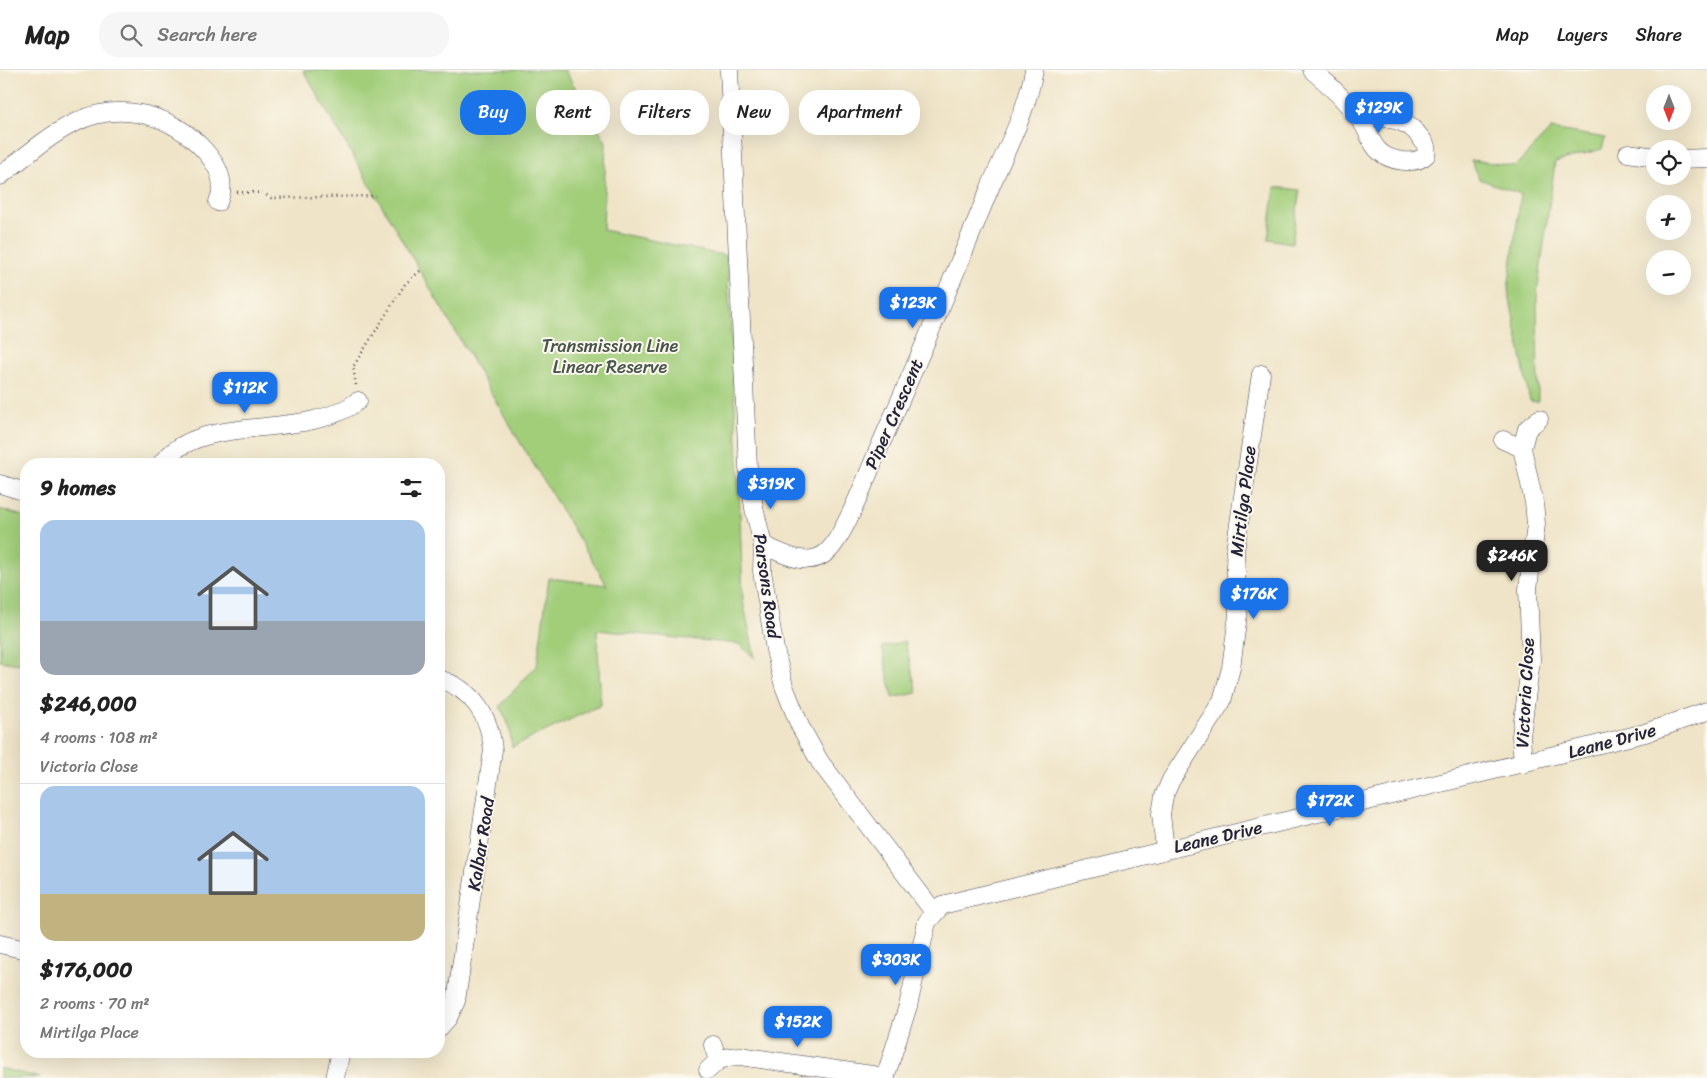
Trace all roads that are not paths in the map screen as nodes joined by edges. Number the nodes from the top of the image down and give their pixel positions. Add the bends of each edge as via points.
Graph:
1 (729, 70) edge
2 (1034, 70) edge
3 (1312, 70) edge
4 (1352, 111) dead end
5 (1628, 153) dead end
6 (1646, 156) edge
7 (1707, 158) edge
8 (1691, 159) edge
9 (0, 176) edge
10 (218, 202) road end
11 (1261, 374) dead end
12 (358, 401) road end
13 (1539, 419) dead end
14 (1503, 440) dead end
15 (1522, 448) junction
16 (167, 458) edge
17 (0, 484) edge
18 (20, 490) edge
19 (763, 545) junction
20 (445, 681) edge
21 (1707, 711) edge
22 (1523, 764) junction
23 (1165, 849) junction
24 (934, 912) junction
25 (0, 944) edge
26 (20, 949) edge
27 (445, 1021) edge
28 (339, 1058) edge
29 (713, 1059) dead end
30 (885, 1077) edge
31 (335, 1078) edge

1 - 19 street, Parsons Road via 748,467
2 - 19 street, Piper Crescent via 1022,112 923,350 859,496 835,542 826,553 810,559 797,558
3 - 4 street
5 - 6 street
7 - 8 street
9 - 10 street via 76,121 100,114 137,112 168,122 204,150 216,165 221,179
11 - 23 street, Mirtilga Place via 1236,544 1238,615 1231,668 1222,701 1164,796 1161,814
12 - 16 street via 338,414 313,421 202,437 181,445
13 - 15 street via 1527,429
14 - 15 street
15 - 22 street, Victoria Close via 1536,524 1528,595 1531,660 1521,736
17 - 18 street
19 - 24 street, Parsons Road via 762,571 776,650 784,686 800,726 820,762
20 - 27 street, Kalbar Road via 466,693 481,710 490,728 494,750 456,1001
21 - 22 street, Leane Drive via 1645,733
22 - 23 street, Leane Drive
23 - 24 street, Leane Drive via 948,903
24 - 30 street via 925,928 908,1006
25 - 26 street
28 - 31 street
29 - 30 street via 740,1056

